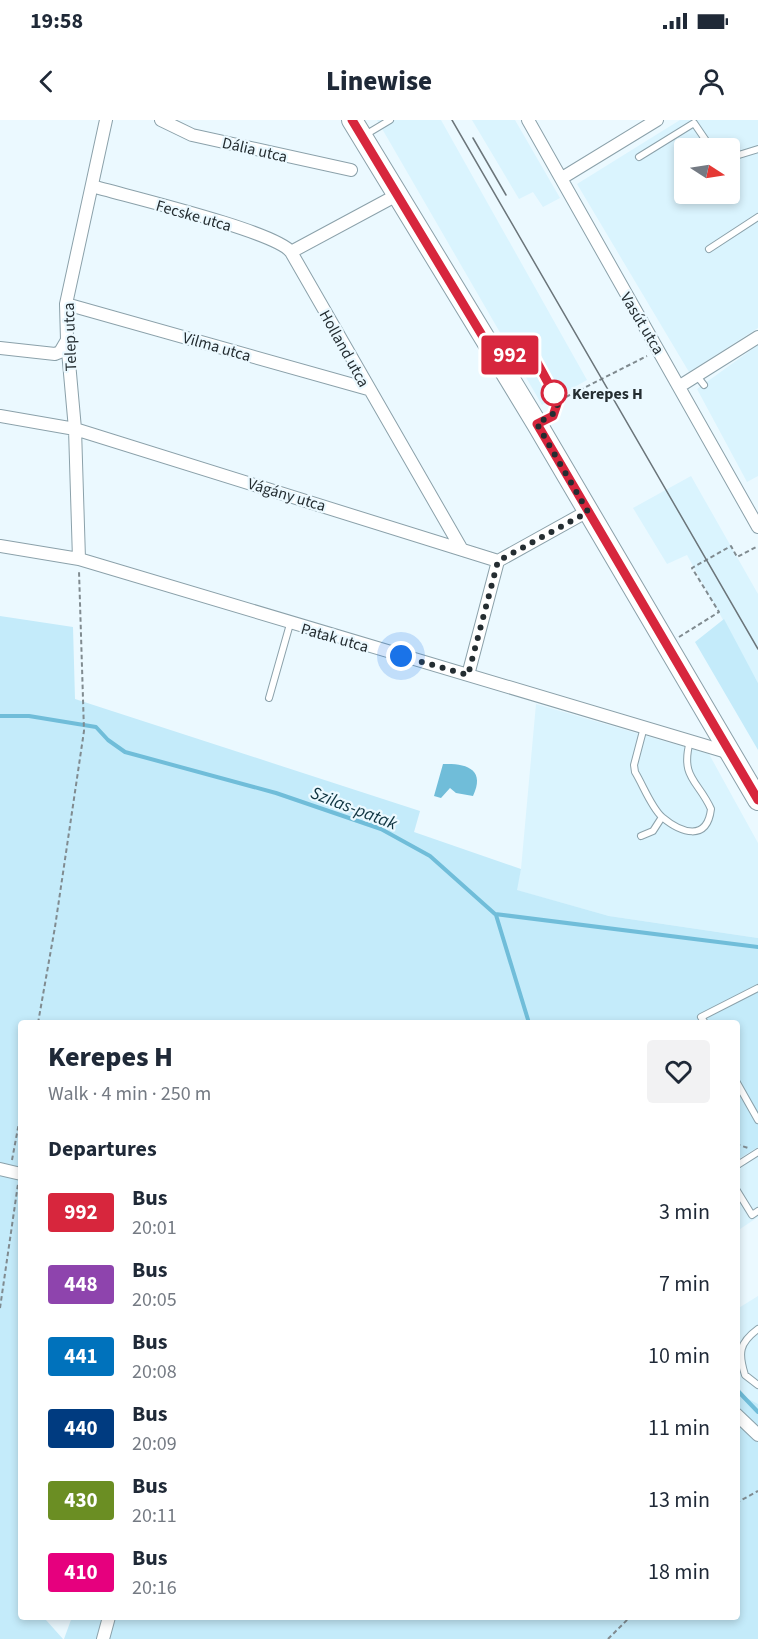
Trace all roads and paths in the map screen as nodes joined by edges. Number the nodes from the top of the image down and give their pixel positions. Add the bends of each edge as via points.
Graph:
1 (106, 120) edge
2 (161, 120) edge
3 (390, 120) edge
4 (528, 120) edge
5 (657, 120) edge
6 (357, 128) edge
7 (704, 138) edge
8 (758, 148) edge
9 (740, 154) edge
10 (639, 157) dead end
11 (351, 170) dead end
12 (562, 178) junction
13 (92, 186) junction
14 (397, 195) junction
15 (758, 217) edge
16 (708, 249) dead end
17 (291, 252) junction
18 (66, 304) junction
19 (758, 337) edge
20 (67, 340) junction
21 (0, 348) edge
22 (497, 360) junction
23 (635, 362) dead end
24 (682, 382) junction
25 (368, 389) junction
26 (558, 401) junction
27 (0, 417) edge
28 (537, 424) junction
29 (75, 429) junction
30 (588, 512) junction
31 (758, 527) edge
32 (0, 546) edge
33 (758, 546) edge
34 (461, 548) junction
35 (79, 559) junction
36 (498, 561) junction
37 (290, 624) junction
38 (666, 644) junction
39 (468, 675) junction
40 (269, 698) dead end
41 (644, 727) junction
42 (690, 741) junction
43 (730, 753) junction
44 (758, 800) edge
45 (662, 817) junction
46 (641, 836) dead end
47 (758, 988) edge
48 (39, 1020) edge
49 (703, 1020) edge
50 (740, 1088) edge
51 (758, 1120) edge
52 (18, 1132) edge
53 (740, 1145) edge
54 (748, 1148) dead end
55 (758, 1152) edge
56 (740, 1163) edge
57 (12, 1173) edge
58 (740, 1196) edge
59 (758, 1211) edge
60 (0, 1308) edge
61 (758, 1329) edge
62 (758, 1385) edge
63 (740, 1418) edge
64 (758, 1435) edge
65 (758, 1491) edge
66 (740, 1501) edge
67 (108, 1620) edge
68 (627, 1620) edge
69 (103, 1639) edge
70 (608, 1639) edge

1 - 13 street, Telep utca
2 - 11 street, Dália utca via 192,135
3 - 6 lane
4 - 12 street, Vasút utca
5 - 12 street
6 - 14 main road
7 - 10 lane via 694,123
8 - 9 lane
12 - 24 street, Vasút utca via 629,302
13 - 17 street, Fecske utca via 252,231 281,243
13 - 18 street, Telep utca
14 - 17 street
14 - 22 main road
15 - 16 lane
17 - 25 street, Holland utca
18 - 20 street, Telep utca
18 - 25 street, Vilma utca
19 - 24 street via 700,380
20 - 21 street via 55,354
20 - 29 street, Telep utca
22 - 26 lane via 517,353 534,357
22 - 28 main road
23 - 26 path
24 - 31 street, Vasút utca
25 - 34 street, Holland utca
26 - 28 lane via 553,416
27 - 29 street, Vágány utca
28 - 30 main road
29 - 34 street, Vágány utca
29 - 35 street, Telep utca
30 - 36 street
30 - 38 main road
32 - 35 street, Patak utca
33 - 38 path via 737,557 731,546 692,568 719,612
34 - 36 street, Vágány utca
35 - 37 street, Patak utca
35 - 48 path via 84,731
36 - 39 street
37 - 39 street, Patak utca
37 - 40 lane
38 - 43 main road
39 - 41 street, Patak utca
41 - 42 street, Patak utca
41 - 45 lane via 635,772
42 - 43 street, Patak utca
42 - 45 lane via 686,765 689,778 711,810 707,825 703,830 689,831
43 - 44 main road
45 - 46 lane via 653,831
47 - 49 lane via 701,1017
50 - 51 lane
52 - 57 path
53 - 54 path
55 - 56 lane
57 - 60 path via 16,1209
58 - 59 lane via 752,1215
61 - 62 lane via 744,1339 741,1349 745,1375
63 - 64 street
65 - 66 path
67 - 69 street
68 - 70 path

